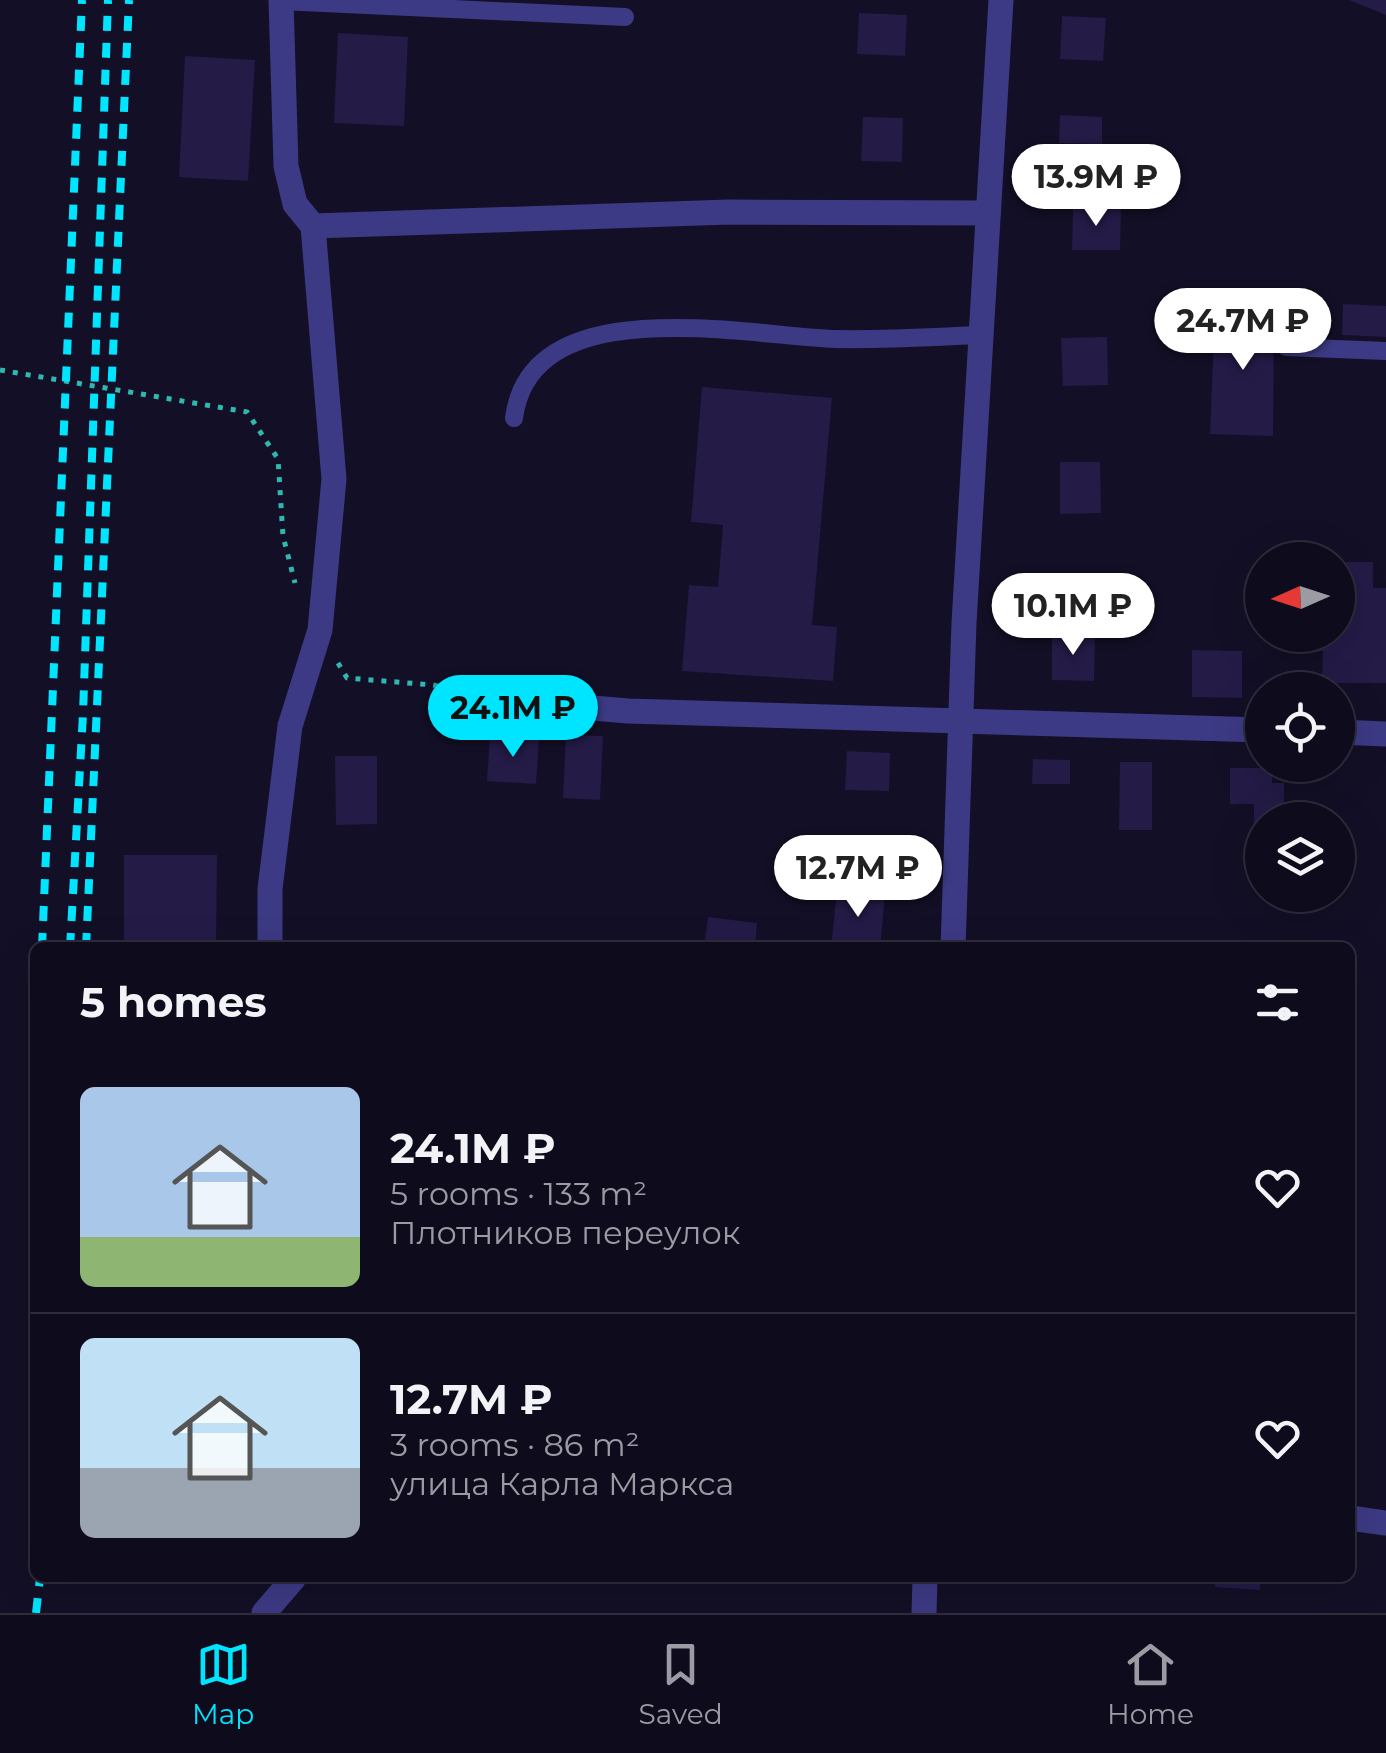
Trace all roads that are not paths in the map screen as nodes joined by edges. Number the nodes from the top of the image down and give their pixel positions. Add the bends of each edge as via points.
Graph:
1 (281, 0) edge
2 (1000, 0) edge
3 (626, 17) dead end
4 (988, 213) junction
5 (313, 226) junction
6 (980, 336) junction
7 (1286, 347) dead end
8 (1386, 351) edge
9 (514, 418) dead end
10 (509, 701) road end
11 (964, 720) junction
12 (1245, 729) edge
13 (1355, 733) edge
14 (1386, 734) edge
15 (270, 942) edge
16 (953, 942) edge
17 (1355, 1519) edge
18 (1386, 1523) edge
19 (291, 1582) edge
20 (925, 1582) edge
21 (264, 1613) edge
22 (924, 1613) edge

1 - 3 lane
1 - 5 street via 286,166 295,204
2 - 4 street
4 - 5 street via 730,212
4 - 6 street
5 - 15 street via 334,479 320,630 290,726
6 - 9 lane via 834,338 713,326 574,340 541,361 517,398
6 - 11 street
7 - 8 lane
10 - 11 street via 628,712
11 - 12 street
11 - 16 street
13 - 14 street
17 - 18 street
19 - 21 street
20 - 22 street

